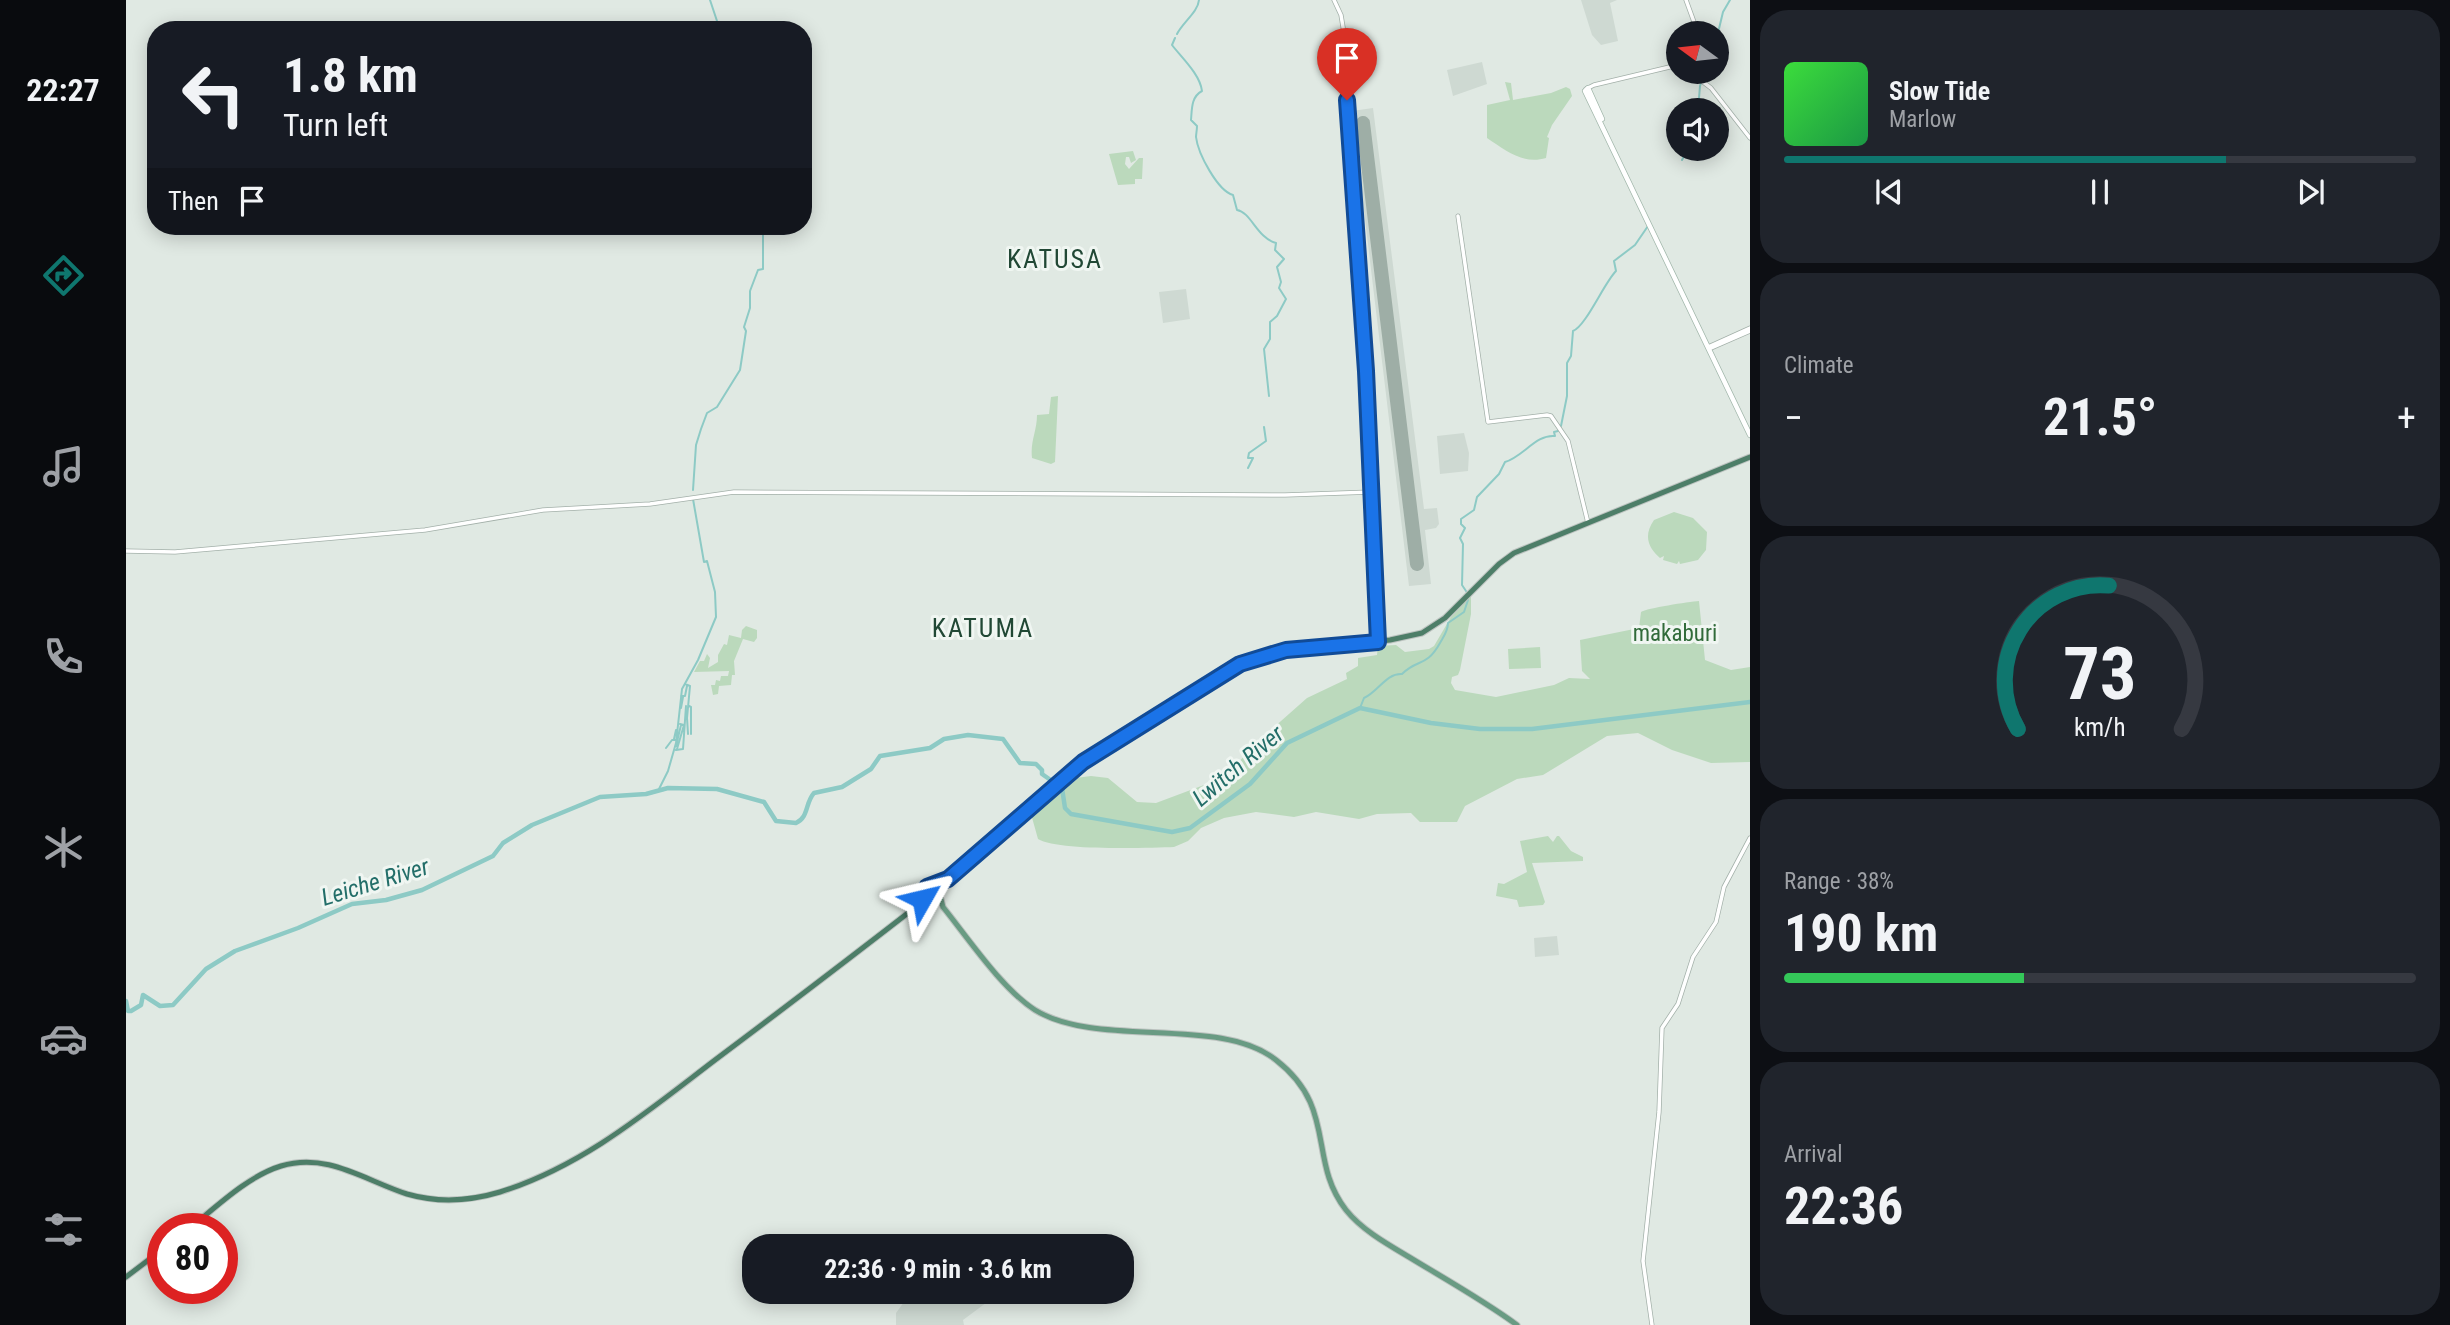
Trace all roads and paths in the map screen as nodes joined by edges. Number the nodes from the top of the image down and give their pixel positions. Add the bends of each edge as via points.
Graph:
1 (1334, 0) edge
2 (1686, 0) edge
3 (1694, 21) edge
4 (1666, 66) edge
5 (1707, 84) edge
6 (1586, 89) joint
7 (1750, 138) edge
8 (1458, 216) dead end
9 (1750, 330) edge
10 (1709, 347) junction
11 (1750, 429) edge
12 (1750, 435) edge
13 (1750, 457) edge
14 (1371, 492) junction
15 (1588, 524) junction
16 (126, 551) edge
17 (1378, 642) junction
18 (1750, 838) edge
19 (948, 879) junction
20 (935, 887) junction
21 (924, 892) junction
22 (940, 895) junction
23 (931, 902) junction
24 (917, 906) junction
25 (943, 907) junction
26 (210, 1213) edge
27 (147, 1261) edge
28 (126, 1277) edge
29 (1517, 1325) edge
30 (1652, 1325) edge

1 - 14 street via 1343,33
2 - 3 street
4 - 6 street
5 - 7 street
6 - 10 main road
8 - 15 street via 1488,422 1549,415 1570,445
9 - 10 street
10 - 11 main road
10 - 12 main road
13 - 15 highway
14 - 16 street via 770,491 543,510 425,530 246,547
14 - 17 street
15 - 17 highway via 1510,556 1440,622 1422,633
17 - 19 highway via 1286,650 1244,662 1099,751
18 - 30 street via 1724,887 1716,922 1698,947 1678,1004 1662,1028 1659,1112 1643,1261
19 - 20 highway
19 - 22 highway
20 - 21 highway
20 - 22 highway
21 - 23 highway
21 - 24 highway
22 - 23 highway
22 - 25 main road
23 - 24 highway
23 - 25 main road
24 - 26 highway via 625,1129 555,1169 489,1195 449,1200 410,1195 335,1165 302,1161 263,1174
25 - 29 main road via 1014,993 1044,1015 1080,1025 1239,1042 1271,1056 1298,1081 1315,1108 1330,1179 1348,1213 1385,1242
27 - 28 highway

